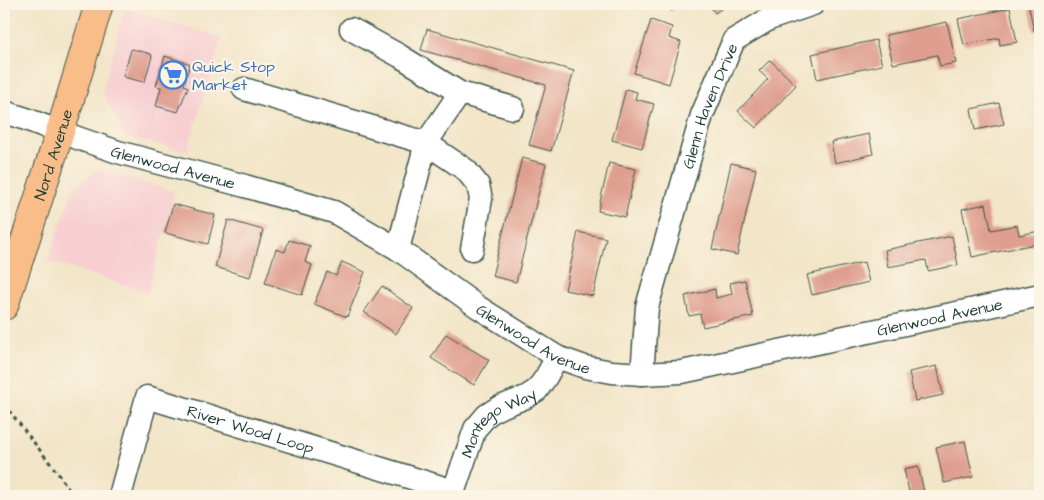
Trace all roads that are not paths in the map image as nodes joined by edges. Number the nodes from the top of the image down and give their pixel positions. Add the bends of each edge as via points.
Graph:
1 (99, 4) edge
2 (813, 4) edge
3 (351, 29) dead end
4 (244, 89) dead end
5 (460, 93) junction
6 (513, 108) dead end
7 (4, 112) edge
8 (60, 132) junction
9 (426, 143) junction
10 (398, 249) junction
11 (472, 249) dead end
12 (1040, 295) edge
13 (4, 306) edge
14 (557, 357) junction
15 (642, 374) junction
16 (453, 494) edge
17 (121, 496) edge

1 - 8 main road, Nord Avenue
2 - 15 street, Glenn Haven Drive via 770,19 734,40 702,115 647,307
3 - 5 street
4 - 9 street
5 - 6 street
5 - 9 street
7 - 8 street, Glenwood Avenue
8 - 10 street, Glenwood Avenue via 118,152 334,212
8 - 13 main road, Nord Avenue
9 - 10 street
9 - 11 street via 466,170 478,185 481,199
10 - 14 street, Glenwood Avenue via 478,307
12 - 15 street, Glenwood Avenue via 682,372
14 - 15 street, Glenwood Avenue via 585,367
14 - 16 street, Montego Way via 537,390 487,415 476,429
16 - 17 street, River Wood Loop via 147,397

